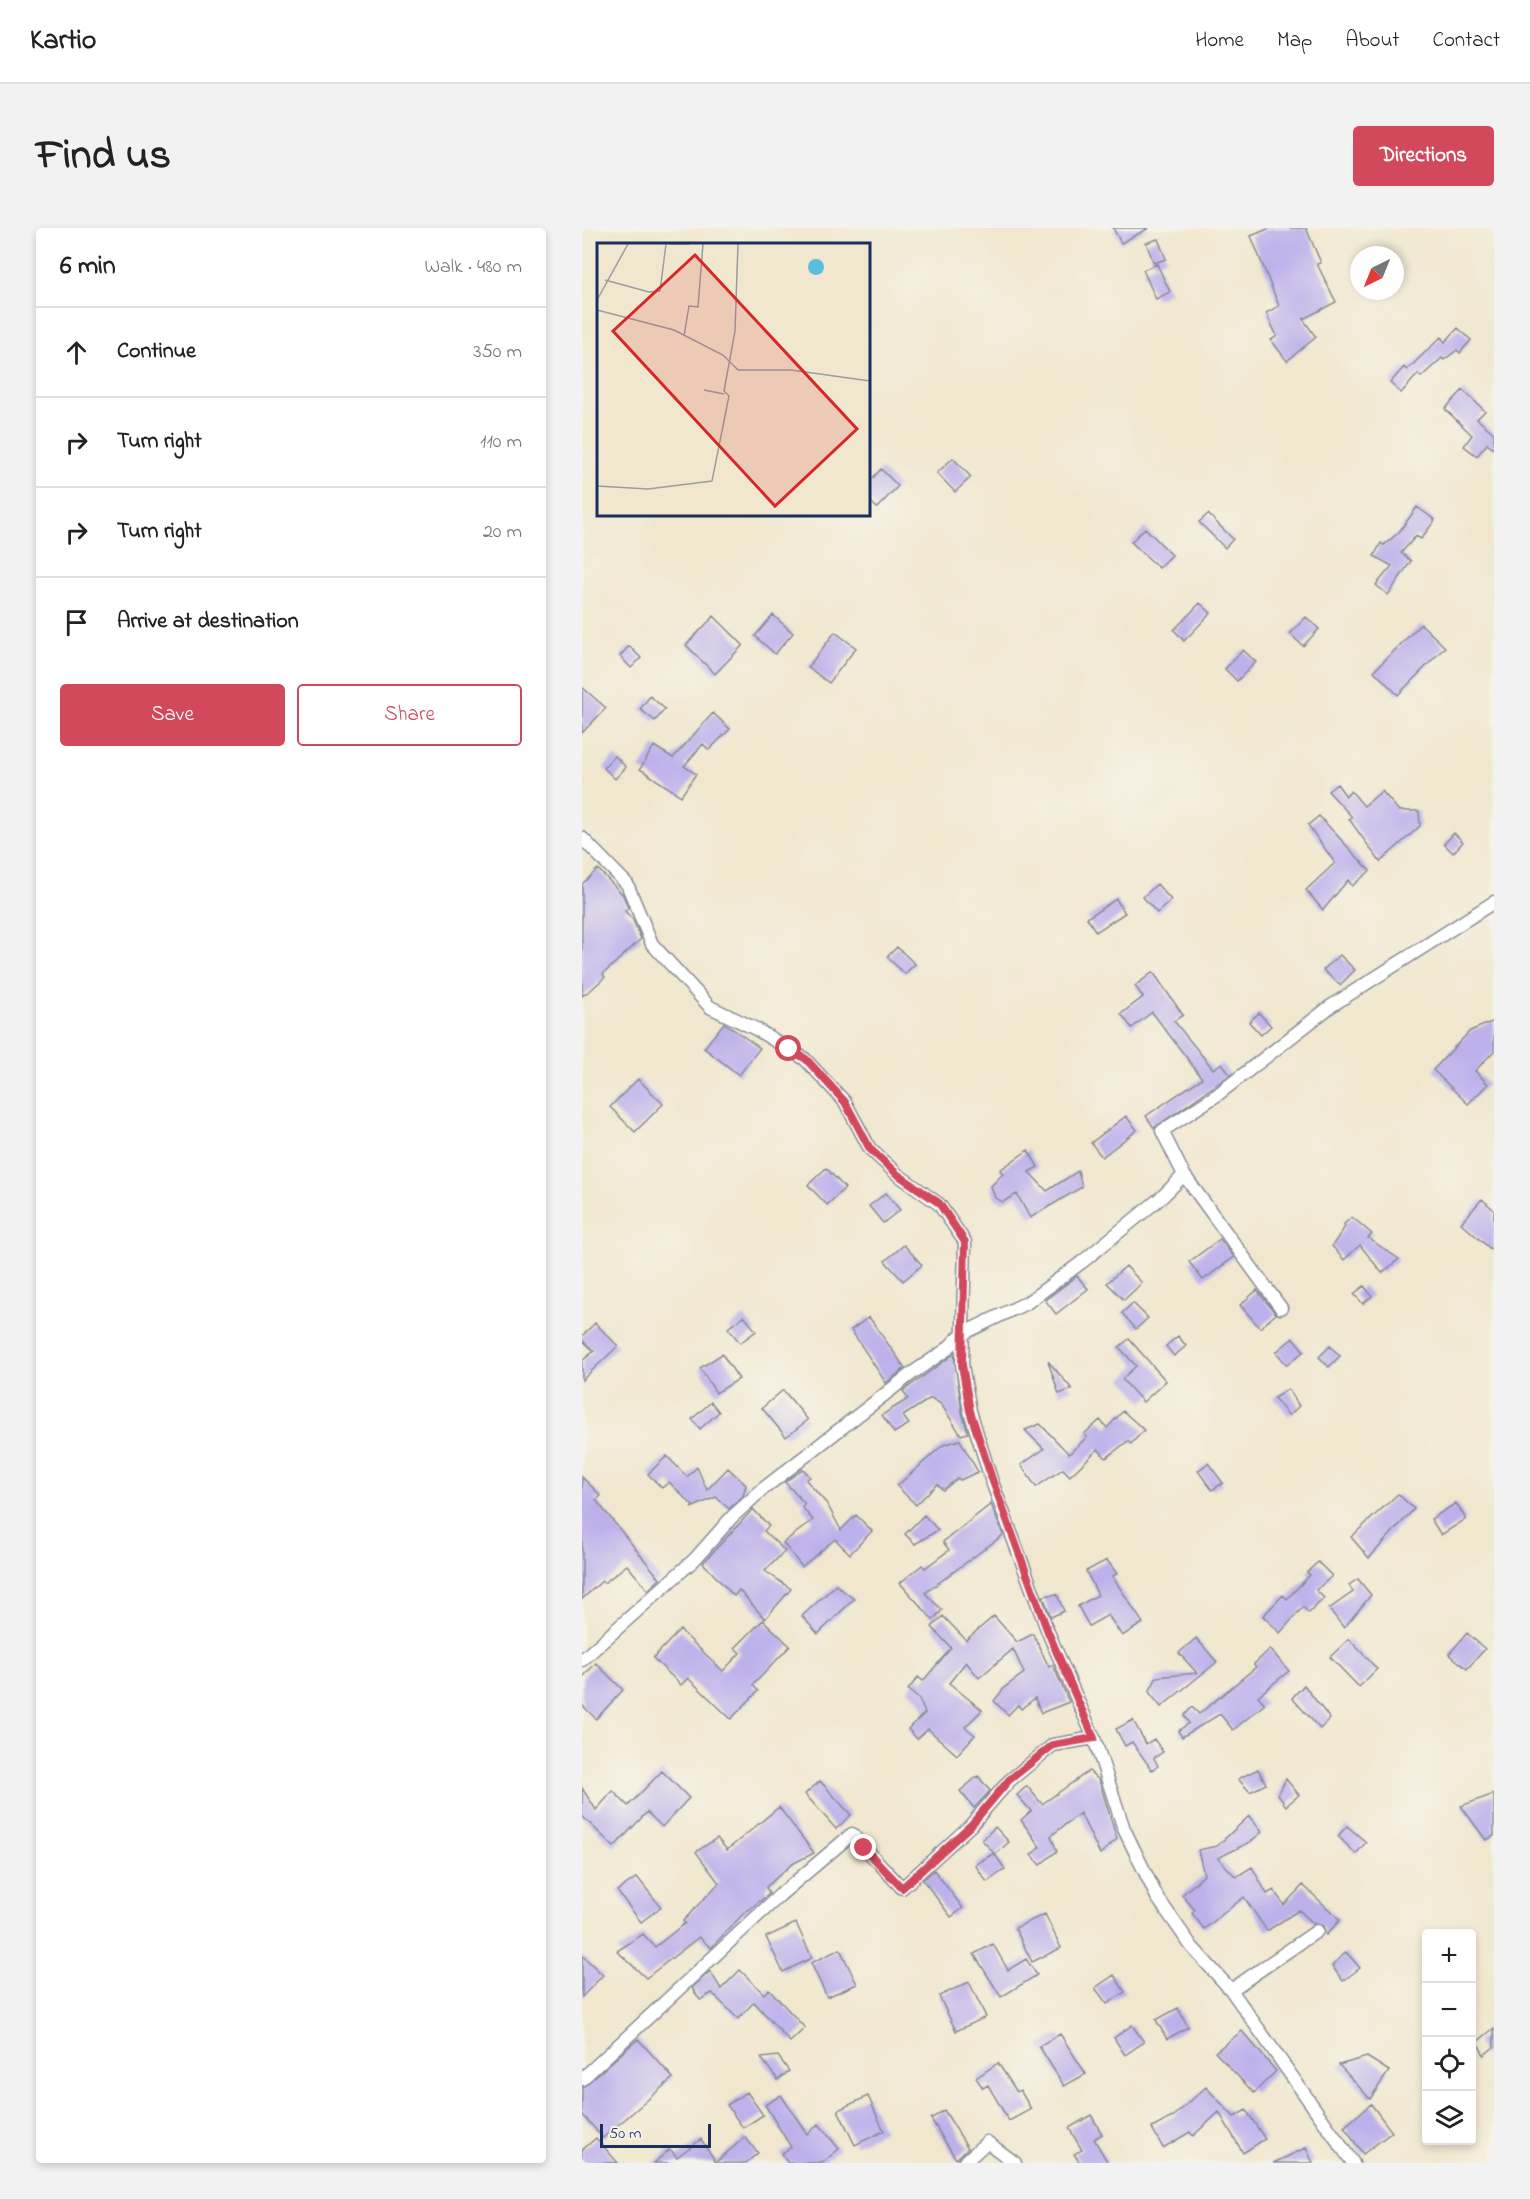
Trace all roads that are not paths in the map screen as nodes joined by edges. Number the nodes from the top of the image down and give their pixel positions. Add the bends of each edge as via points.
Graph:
1 (582, 838) edge
2 (1494, 902) edge
3 (1184, 1174) junction
4 (1281, 1308) dead end
5 (962, 1334) junction
6 (582, 1660) edge
7 (1094, 1738) junction
8 (1317, 1931) dead end
9 (1231, 1990) junction
10 (582, 2079) edge
11 (964, 2163) edge
12 (1016, 2163) edge
13 (1353, 2163) edge

1 - 5 street via 627,884 652,944 710,1007 806,1059 845,1102 870,1149 897,1174 939,1203 965,1242
2 - 3 street via 1331,1006 1217,1095 1162,1131
3 - 4 street
3 - 5 street via 1145,1211 1028,1302
5 - 6 street via 763,1489 695,1559
5 - 7 street via 962,1365 970,1411 992,1479 1048,1632
7 - 9 street via 1124,1829 1157,1897 1192,1947
7 - 10 street via 1053,1745 1009,1780 971,1825 902,1888 852,1834 780,1895
8 - 9 street
9 - 13 street
11 - 12 street via 987,2142

